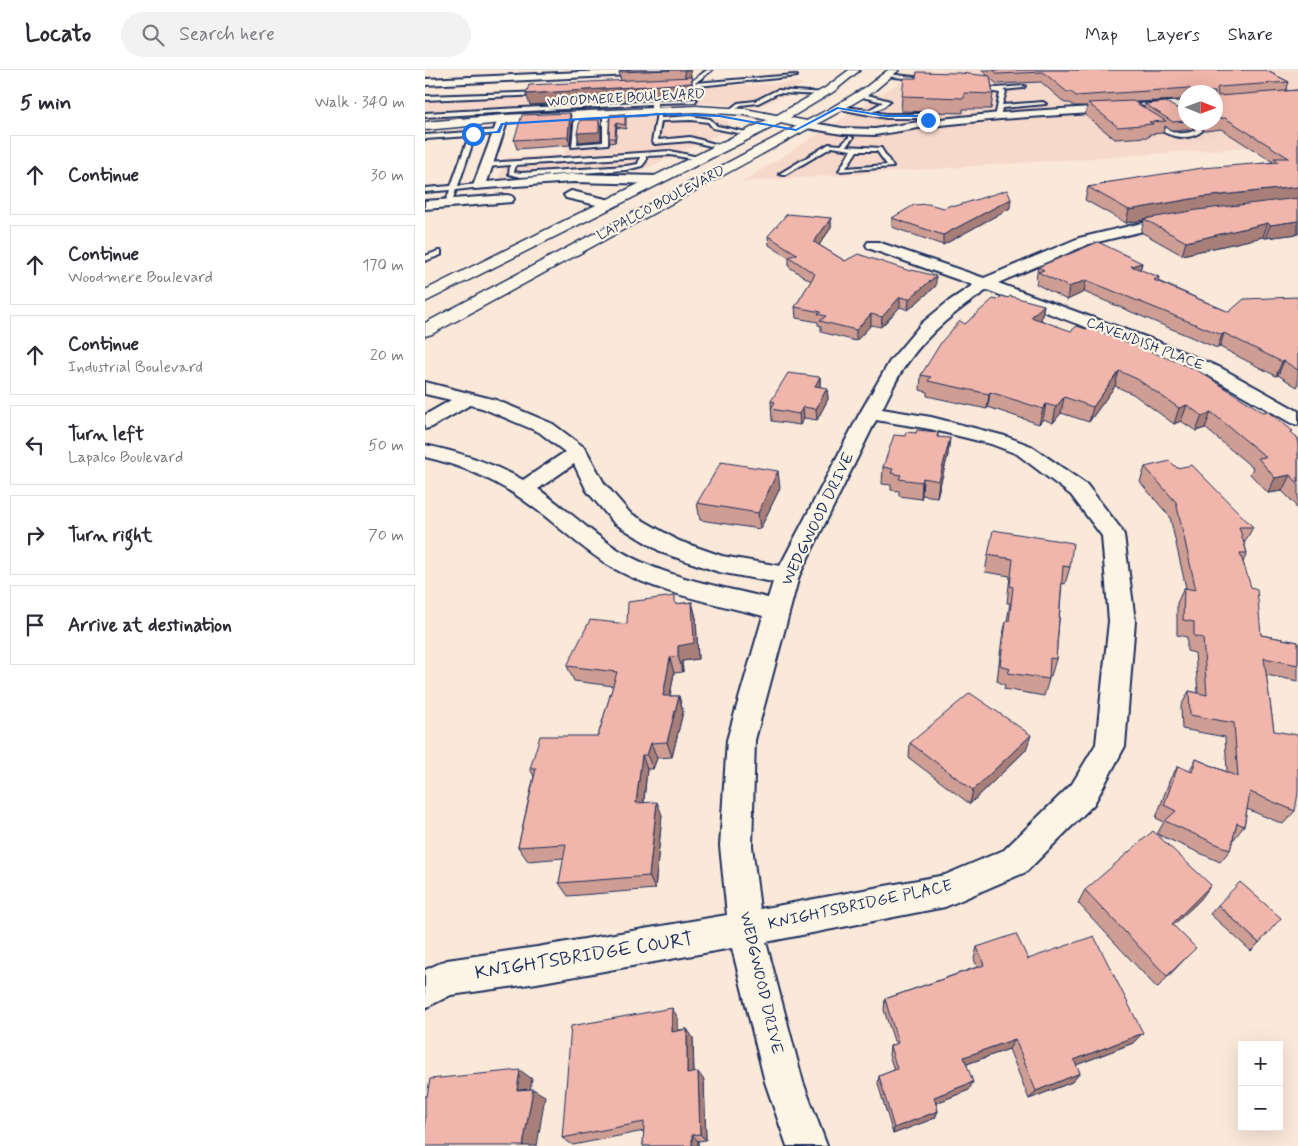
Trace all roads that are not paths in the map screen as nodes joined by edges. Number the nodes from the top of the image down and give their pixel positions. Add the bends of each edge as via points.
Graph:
1 (710, 70) edge
2 (789, 70) edge
3 (855, 70) edge
4 (905, 70) edge
5 (892, 72) edge
6 (628, 75) edge
7 (795, 76) dead end
8 (781, 77) junction
9 (936, 80) edge
10 (425, 82) edge
11 (968, 85) edge
12 (689, 86) junction
13 (670, 87) edge
14 (1023, 87) edge
15 (996, 88) junction
16 (553, 92) edge
17 (824, 93) junction
18 (860, 95) junction
19 (425, 98) edge
20 (695, 100) dead end
21 (1043, 104) dead end
22 (1178, 106) edge
23 (837, 108) junction
24 (623, 110) junction
25 (732, 110) junction
26 (656, 112) junction
27 (867, 112) junction
28 (998, 112) junction
29 (564, 114) junction
30 (425, 115) edge
31 (1146, 118) edge
32 (441, 120) junction
33 (604, 120) junction
34 (963, 120) junction
35 (580, 121) junction
36 (774, 121) junction
37 (931, 123) junction
38 (501, 125) junction
39 (425, 126) edge
40 (715, 127) junction
41 (801, 127) junction
42 (1147, 127) edge
43 (472, 128) junction
44 (1201, 130) edge
45 (707, 131) dead end
46 (748, 133) junction
47 (698, 135) dead end
48 (425, 137) edge
49 (1161, 137) edge
50 (690, 139) junction
51 (846, 142) junction
52 (723, 147) junction
53 (855, 149) junction
54 (643, 154) junction
55 (694, 162) junction
56 (513, 164) junction
57 (487, 166) junction
58 (782, 174) dead end
59 (573, 178) junction
60 (658, 180) junction
61 (479, 186) junction
62 (453, 188) junction
63 (425, 190) edge
64 (571, 195) junction
65 (554, 196) dead end
66 (519, 198) dead end
67 (448, 204) junction
68 (610, 204) junction
69 (425, 206) edge
70 (1194, 217) edge
71 (605, 233) junction
72 (536, 241) junction
73 (873, 245) dead end
74 (438, 253) dead end
75 (425, 259) edge
76 (985, 284) junction
77 (425, 297) edge
78 (448, 318) junction
79 (425, 330) edge
80 (425, 388) edge
81 (466, 399) junction
82 (869, 414) junction
83 (1298, 419) edge
84 (425, 423) edge
85 (425, 451) edge
86 (578, 452) junction
87 (523, 490) junction
88 (639, 528) junction
89 (607, 553) junction
90 (787, 576) junction
91 (778, 610) junction
92 (745, 929) junction
93 (425, 990) edge
94 (807, 1146) edge

1 - 12 lane
2 - 8 lane
3 - 17 main road, LAPALCO BOULEVARD
4 - 5 lane
5 - 9 lane
5 - 18 main road, LAPALCO BOULEVARD
6 - 10 street
7 - 8 lane
8 - 12 lane
11 - 15 lane
12 - 13 lane
14 - 15 lane
15 - 28 lane via 1004,94
16 - 19 lane
17 - 25 lane via 777,90
17 - 36 main road, LAPALCO BOULEVARD
18 - 23 main road, LAPALCO BOULEVARD
18 - 27 lane via 887,101 879,109
20 - 26 lane
21 - 28 lane
22 - 28 street via 1129,111
23 - 27 lane
23 - 41 main road, LAPALCO BOULEVARD
24 - 26 main road, WOODMERE BOULEVARD
24 - 29 lane
24 - 33 main road, WOODMERE BOULEVARD
25 - 26 main road, WOODMERE BOULEVARD
25 - 36 main road, WOODMERE BOULEVARD
26 - 36 main road, WOODMERE BOULEVARD
26 - 40 lane via 710,121
26 - 50 lane via 655,142
27 - 37 lane via 886,116 923,116
28 - 34 street
29 - 32 lane
29 - 35 main road, WOODMERE BOULEVARD
29 - 38 main road, WOODMERE BOULEVARD
30 - 32 lane
31 - 44 lane via 1176,135
32 - 39 main road, WOODMERE BOULEVARD
32 - 43 main road, WOODMERE BOULEVARD
33 - 35 main road, WOODMERE BOULEVARD
33 - 35 lane via 607,143 574,146
34 - 37 street
34 - 51 street via 911,135
36 - 41 main road
36 - 46 main road, LAPALCO BOULEVARD
37 - 41 street via 875,132
38 - 43 main road, WOODMERE BOULEVARD
38 - 57 street
40 - 45 lane
40 - 46 lane
41 - 51 street
41 - 71 main road, LAPALCO BOULEVARD
42 - 49 lane
43 - 48 lane
43 - 62 lane
46 - 52 main road, LAPALCO BOULEVARD
47 - 50 lane
50 - 52 lane
51 - 53 lane
51 - 58 lane via 831,145
52 - 55 main road, LAPALCO BOULEVARD
53 - 53 lane via 879,149 891,166 841,170
54 - 55 lane via 675,153
54 - 56 lane
54 - 56 lane via 639,166 616,169 518,175 511,173
55 - 60 main road, LAPALCO BOULEVARD
55 - 71 main road via 663,183 587,220 583,226 586,230
56 - 57 lane
57 - 61 street
59 - 60 street
59 - 61 street
59 - 64 street
60 - 68 main road, LAPALCO BOULEVARD
61 - 62 lane
62 - 63 lane
62 - 67 lane
64 - 65 street
64 - 68 street
66 - 67 street
67 - 69 street
68 - 72 main road, LAPALCO BOULEVARD
70 - 76 street, WEDGWOOD DRIVE via 1165,221 1084,242
71 - 78 main road, LAPALCO BOULEVARD
72 - 77 main road, LAPALCO BOULEVARD
72 - 78 main road via 550,240 559,246 477,291
73 - 76 street, CAVENDISH PLACE
74 - 75 lane
76 - 82 street, WEDGWOOD DRIVE via 955,304 922,334 899,360
76 - 83 street, CAVENDISH PLACE via 1215,372
78 - 79 main road, LAPALCO BOULEVARD
80 - 81 street
81 - 84 street
81 - 86 street via 489,404 546,428
82 - 90 street, WEDGWOOD DRIVE
82 - 92 street, KNIGHTSBRIDGE PLACE via 931,423 999,440 1024,450 1079,490 1113,535 1122,621 1110,746 1083,794 1015,861 945,891
85 - 87 street via 493,472
86 - 87 street
86 - 88 street via 595,486 622,518
87 - 89 street
88 - 89 street
88 - 90 street via 671,547 719,564
89 - 91 street via 652,577
90 - 91 street, WEDGWOOD DRIVE
91 - 92 street, WEDGWOOD DRIVE via 741,740 736,846
92 - 93 street, KNIGHTSBRIDGE COURT via 447,978
92 - 94 street, WEDGWOOD DRIVE via 784,1082

